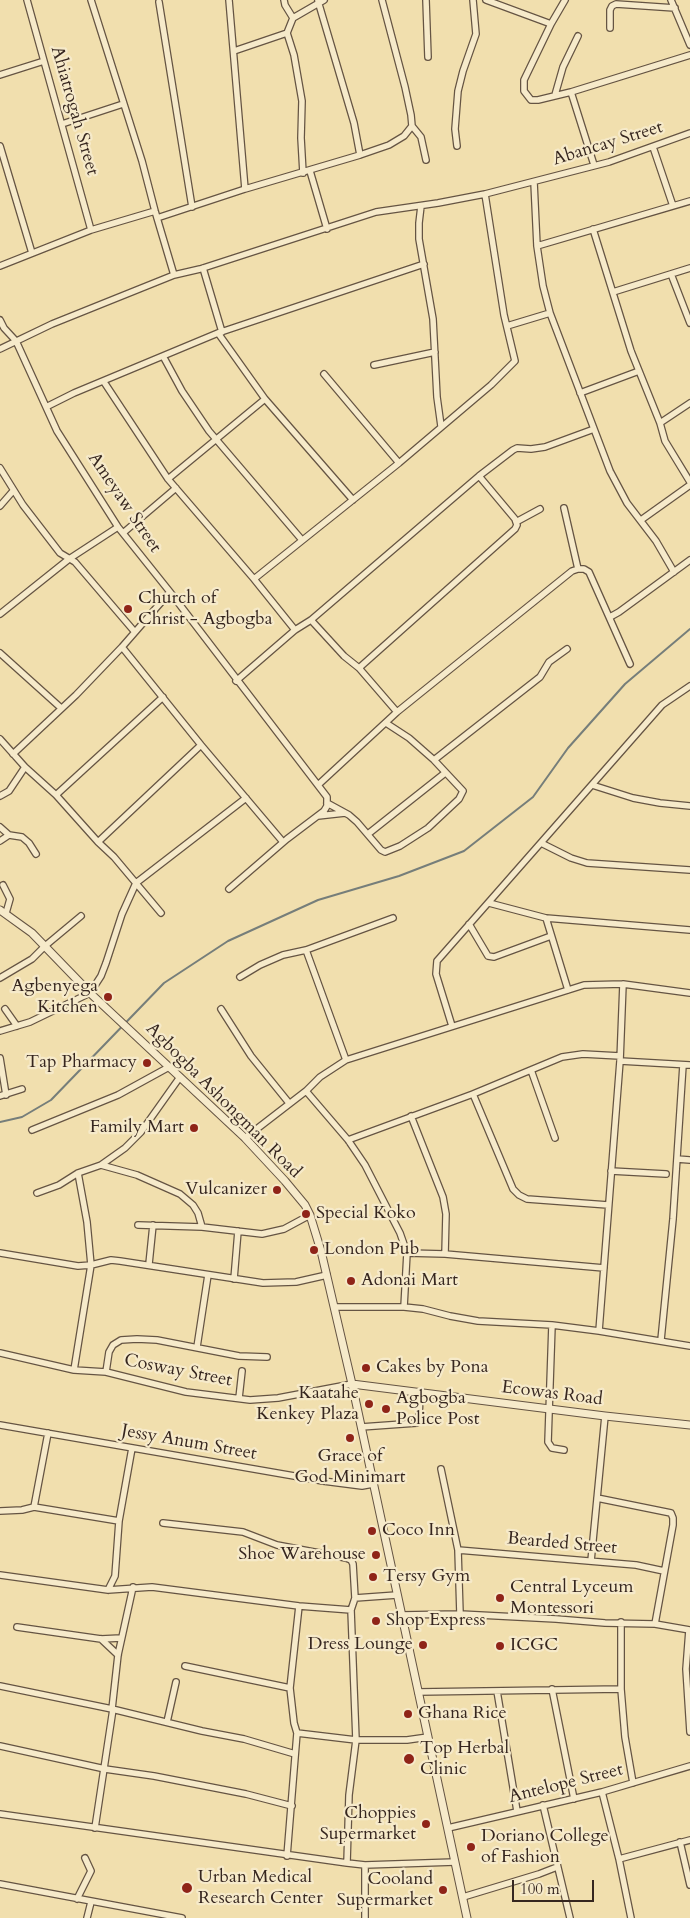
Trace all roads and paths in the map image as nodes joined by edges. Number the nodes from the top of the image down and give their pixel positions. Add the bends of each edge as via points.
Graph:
1 (27, 0) edge
2 (91, 0) edge
3 (229, 0) edge
4 (284, 0) edge
5 (382, 0) edge
6 (426, 0) edge
7 (473, 0) edge
8 (486, 0) edge
9 (565, 0) edge
10 (671, 0) edge
11 (320, 1) edge
12 (159, 2) dead end
13 (675, 8) junction
14 (293, 18) junction
15 (551, 24) junction
16 (610, 28) dead end
17 (287, 33) junction
18 (578, 36) dead end
19 (690, 44) edge
20 (234, 51) junction
21 (690, 55) edge
22 (428, 57) dead end
23 (44, 61) junction
24 (0, 75) edge
25 (571, 92) junction
26 (555, 95) junction
27 (123, 104) junction
28 (62, 124) junction
29 (412, 126) junction
30 (690, 133) edge
31 (0, 146) edge
32 (457, 146) dead end
33 (653, 147) junction
34 (360, 155) junction
35 (426, 160) dead end
36 (594, 165) junction
37 (310, 171) junction
38 (303, 173) junction
39 (534, 182) junction
40 (245, 189) junction
41 (485, 194) junction
42 (690, 200) edge
43 (192, 206) junction
44 (421, 206) junction
45 (673, 206) junction
46 (155, 211) junction
47 (157, 218) junction
48 (327, 229) junction
49 (593, 229) junction
50 (91, 230) junction
51 (537, 246) junction
52 (32, 253) junction
53 (424, 264) junction
54 (0, 266) edge
55 (203, 268) junction
56 (690, 268) edge
57 (671, 274) junction
58 (174, 275) junction
59 (613, 292) junction
60 (550, 313) junction
61 (0, 320) edge
62 (690, 323) edge
63 (507, 326) junction
64 (220, 332) junction
65 (16, 341) junction
66 (0, 349) edge
67 (435, 352) junction
68 (163, 356) junction
69 (374, 365) dead end
70 (639, 371) junction
71 (324, 374) dead end
72 (104, 382) junction
73 (580, 393) junction
74 (265, 399) junction
75 (690, 402) edge
76 (46, 407) junction
77 (660, 422) junction
78 (441, 426) junction
79 (594, 429) junction
80 (216, 439) junction
81 (399, 462) junction
82 (0, 468) edge
83 (479, 476) junction
84 (168, 479) junction
85 (690, 483) edge
86 (176, 488) junction
87 (13, 491) junction
88 (353, 500) junction
89 (0, 506) edge
90 (564, 508) dead end
91 (540, 509) dead end
92 (641, 520) junction
93 (516, 522) junction
94 (118, 527) junction
95 (122, 533) junction
96 (302, 540) junction
97 (69, 559) junction
98 (690, 560) edge
99 (578, 569) junction
100 (674, 572) junction
101 (254, 579) junction
102 (170, 592) junction
103 (0, 614) edge
104 (610, 617) junction
105 (311, 620) junction
106 (295, 630) junction
107 (134, 631) junction
108 (122, 647) junction
109 (567, 649) dead end
110 (0, 653) edge
111 (630, 664) dead end
112 (359, 668) junction
113 (236, 681) junction
114 (690, 686) edge
115 (162, 697) junction
116 (61, 708) junction
117 (397, 712) junction
118 (386, 723) junction
119 (0, 739) edge
120 (201, 745) junction
121 (13, 754) junction
122 (434, 760) junction
123 (25, 767) junction
124 (446, 774) junction
125 (318, 785) junction
126 (592, 785) junction
127 (56, 795) junction
128 (1, 797) edge
129 (246, 798) junction
130 (327, 803) junction
131 (690, 806) edge
132 (345, 813) junction
133 (318, 816) junction
134 (0, 827) edge
135 (368, 834) junction
136 (9, 835) junction
137 (0, 841) edge
138 (98, 842) junction
139 (283, 842) junction
140 (541, 843) junction
141 (36, 854) dead end
142 (690, 870) edge
143 (136, 883) junction
144 (3, 885) dead end
145 (229, 889) dead end
146 (489, 903) junction
147 (3, 912) edge
148 (161, 913) dead end
149 (81, 916) dead end
150 (392, 918) dead end
151 (546, 918) junction
152 (469, 924) junction
153 (690, 930) edge
154 (551, 936) junction
155 (45, 946) junction
156 (306, 950) junction
157 (240, 977) dead end
158 (0, 978) edge
159 (623, 984) junction
160 (568, 990) junction
161 (90, 993) junction
162 (690, 993) edge
163 (5, 1009) dead end
164 (221, 1009) dead end
165 (17, 1026) junction
166 (452, 1026) junction
167 (0, 1031) edge
168 (0, 1058) edge
169 (620, 1058) junction
170 (346, 1060) junction
171 (687, 1065) edge
172 (169, 1067) junction
173 (530, 1070) junction
174 (180, 1077) junction
175 (22, 1089) dead end
176 (306, 1090) junction
177 (473, 1094) junction
178 (3, 1096) edge
179 (289, 1103) junction
180 (411, 1116) junction
181 (32, 1130) dead end
182 (245, 1138) junction
183 (555, 1138) dead end
184 (348, 1140) junction
185 (677, 1159) junction
186 (690, 1160) edge
187 (101, 1165) junction
188 (611, 1171) junction
189 (78, 1173) junction
190 (666, 1174) dead end
191 (37, 1193) dead end
192 (608, 1205) junction
193 (310, 1215) junction
194 (138, 1225) dead end
195 (153, 1225) junction
196 (202, 1227) junction
197 (238, 1231) junction
198 (0, 1253) edge
199 (407, 1253) junction
200 (445, 1254) junction
201 (149, 1264) junction
202 (91, 1265) junction
203 (604, 1268) junction
204 (208, 1275) junction
205 (327, 1275) junction
206 (234, 1279) junction
207 (334, 1307) junction
208 (404, 1307) junction
209 (552, 1325) junction
210 (599, 1330) junction
211 (661, 1340) junction
212 (690, 1346) edge
213 (197, 1347) junction
214 (0, 1353) edge
215 (267, 1358) dead end
216 (74, 1370) junction
217 (242, 1371) dead end
218 (106, 1372) junction
219 (352, 1384) junction
220 (420, 1393) junction
221 (239, 1398) junction
222 (548, 1409) junction
223 (605, 1416) junction
224 (690, 1424) edge
225 (0, 1425) edge
226 (361, 1426) junction
227 (48, 1433) junction
228 (132, 1448) junction
229 (564, 1450) dead end
230 (441, 1469) dead end
231 (373, 1484) junction
232 (597, 1498) junction
233 (34, 1507) junction
234 (0, 1511) edge
235 (119, 1521) junction
236 (163, 1523) dead end
237 (458, 1550) junction
238 (591, 1561) junction
239 (664, 1570) junction
240 (0, 1575) edge
241 (115, 1576) junction
242 (132, 1587) junction
243 (122, 1588) junction
244 (108, 1590) junction
245 (397, 1595) junction
246 (355, 1598) junction
247 (299, 1606) junction
248 (351, 1610) junction
249 (460, 1614) junction
250 (401, 1615) junction
251 (621, 1622) junction
252 (655, 1624) junction
253 (17, 1627) dead end
254 (690, 1630) edge
255 (121, 1638) junction
256 (101, 1639) junction
257 (118, 1655) junction
258 (185, 1666) dead end
259 (176, 1682) dead end
260 (0, 1686) edge
261 (290, 1688) junction
262 (552, 1689) junction
263 (621, 1689) junction
264 (497, 1691) junction
265 (418, 1692) junction
266 (113, 1709) junction
267 (167, 1722) junction
268 (690, 1732) edge
269 (297, 1733) junction
270 (428, 1737) junction
271 (356, 1740) junction
272 (0, 1746) edge
273 (295, 1754) junction
274 (690, 1766) edge
275 (105, 1769) junction
276 (633, 1783) junction
277 (602, 1792) junction
278 (574, 1799) junction
279 (543, 1805) junction
280 (292, 1806) junction
281 (517, 1811) junction
282 (0, 1814) edge
283 (95, 1828) junction
284 (448, 1828) junction
285 (690, 1840) edge
286 (680, 1842) junction
287 (288, 1856) junction
288 (85, 1858) dead end
289 (619, 1859) junction
290 (455, 1862) junction
291 (347, 1864) junction
292 (365, 1865) junction
293 (557, 1867) junction
294 (0, 1884) edge
295 (690, 1885) edge
296 (462, 1896) junction
297 (77, 1899) junction
298 (91, 1902) junction
299 (87, 1918) edge
300 (182, 1918) edge
301 (365, 1918) edge
302 (466, 1918) edge
303 (570, 1918) edge
304 (632, 1918) edge

1 - 23 street, Ahiatrogah Street
2 - 27 street
3 - 20 street
4 - 14 street
5 - 29 street
6 - 22 street
7 - 32 street via 476,34 458,91
8 - 15 street
9 - 15 street
10 - 13 street
11 - 14 street
11 - 34 street
12 - 43 street
13 - 16 street via 616,4 610,10
13 - 19 street
14 - 17 street
15 - 26 street via 523,86 531,100
17 - 20 street
17 - 38 street via 302,100
18 - 26 street via 562,68
20 - 40 street
21 - 25 street
23 - 24 street
23 - 28 street, Ahiatrogah Street
25 - 26 street
25 - 36 street
27 - 28 street
27 - 46 street
28 - 50 street, Ahiatrogah Street
29 - 34 street via 398,140
29 - 35 street via 421,137
30 - 33 street, Abancay Street
31 - 52 street
33 - 36 street, Abancay Street
33 - 45 street
34 - 37 street
36 - 39 street, Abancay Street
37 - 38 street
37 - 48 street
38 - 40 street
39 - 41 street, Abancay Street
39 - 51 street
40 - 43 street
41 - 44 street, Abancay Street
41 - 63 street
42 - 45 street
43 - 47 street
44 - 48 street, Abancay Street via 376,212
44 - 53 street via 418,223
45 - 49 street
46 - 47 street
46 - 50 street
47 - 58 street
48 - 55 street, Abancay Street
49 - 51 street
49 - 59 street
50 - 52 street
51 - 60 street
52 - 54 street
53 - 64 street
53 - 67 street
55 - 58 street, Abancay Street
55 - 64 street
56 - 57 street
57 - 59 street
57 - 62 street
58 - 65 street, Abancay Street
59 - 70 street
60 - 63 street
60 - 73 street
61 - 65 street, Ameyaw Street
63 - 78 street via 516,357 514,363
64 - 68 street
64 - 74 street
65 - 66 street, Abancay Street
65 - 76 street, Ameyaw Street
67 - 69 street
67 - 78 street
68 - 72 street
68 - 80 street via 182,391
70 - 73 street
70 - 77 street
71 - 81 street
72 - 76 street
72 - 84 street
73 - 79 street
74 - 80 street
74 - 88 street
75 - 77 street
76 - 94 street, Ameyaw Street
77 - 85 street via 665,441
78 - 81 street
79 - 83 street via 545,447 517,448
79 - 92 street via 616,484
80 - 84 street
80 - 96 street
81 - 88 street
82 - 87 street
83 - 93 street
83 - 105 street
84 - 86 street
85 - 92 street
86 - 95 street
86 - 101 street
87 - 89 street
87 - 97 street via 60,553
88 - 96 street
90 - 99 street
91 - 93 street
92 - 100 street
93 - 112 street via 511,534
94 - 95 street, Ameyaw Street
94 - 97 street
95 - 102 street, Ameyaw Street
96 - 101 street
97 - 103 street
97 - 107 street
98 - 100 street
99 - 104 street via 589,572
99 - 117 street
100 - 104 street
101 - 106 street
102 - 107 street
102 - 113 street, Ameyaw Street
104 - 111 street
105 - 106 street
105 - 112 street
106 - 113 street
107 - 108 street
108 - 115 street
108 - 116 street
109 - 122 street via 549,662 540,677
110 - 116 street
112 - 117 street
113 - 125 street, Ameyaw Street
114 - 126 street via 662,704
115 - 120 street
115 - 127 street
116 - 121 street
117 - 118 street
118 - 122 street
118 - 125 street
119 - 121 street
120 - 129 street
120 - 138 street
121 - 123 street
122 - 124 street
123 - 127 street
123 - 128 street
124 - 135 street
124 - 135 street via 463,790 459,799 428,828 385,852
125 - 130 street, Ameyaw Street via 327,797
126 - 131 street via 651,801
126 - 140 street
127 - 138 street
129 - 139 street
129 - 143 street
130 - 132 street
130 - 133 street
132 - 133 street
132 - 135 street
133 - 139 street
134 - 136 street
136 - 137 street
136 - 141 street via 22,837
138 - 143 street
139 - 145 street
140 - 142 street via 586,863
140 - 146 street
143 - 148 street
143 - 161 street via 101,976
144 - 147 street via 10,899
146 - 151 street
146 - 152 street
147 - 155 street, Agbogba Ashongman Road
149 - 155 street
150 - 156 street
151 - 153 street
151 - 154 street
152 - 154 street via 488,956 494,957
152 - 166 street via 437,961 435,968
154 - 160 street
155 - 158 street via 32,959
155 - 161 street, Agbogba Ashongman Road
156 - 157 street via 282,955
156 - 170 street
159 - 160 street via 599,984
159 - 162 street
159 - 169 street
160 - 166 street
161 - 165 street
161 - 172 street, Agbogba Ashongman Road
163 - 165 street
164 - 179 street
165 - 167 street
166 - 170 street
168 - 178 street
169 - 171 street
169 - 173 street via 572,1054
169 - 188 street
170 - 176 street
171 - 185 street
172 - 174 street, Agbogba Ashongman Road
172 - 181 street via 118,1095
173 - 177 street
173 - 183 street
174 - 182 street, Agbogba Ashongman Road
174 - 187 street via 141,1132
175 - 178 street
176 - 179 street
176 - 184 street
177 - 180 street
177 - 192 street via 513,1188 519,1195 527,1199
179 - 182 street
180 - 184 street
180 - 200 street via 443,1197
182 - 193 street, Agbogba Ashongman Road via 285,1181
184 - 199 street via 400,1233
185 - 186 street
185 - 211 street
187 - 189 street
187 - 196 street via 137,1175 180,1194 193,1205
188 - 190 street
188 - 192 street
189 - 191 street
189 - 202 street
192 - 203 street
193 - 197 street via 273,1233
193 - 205 street, Agbogba Ashongman Road
194 - 195 street
195 - 196 street
195 - 201 street
196 - 197 street
197 - 206 street
198 - 202 street via 78,1266
199 - 200 street
199 - 208 street
200 - 203 street
201 - 202 street via 110,1260
201 - 204 street
202 - 216 street
203 - 210 street
204 - 206 street
204 - 213 street
205 - 206 street via 296,1282
205 - 207 street, Agbogba Ashongman Road
207 - 208 street
207 - 219 street, Agbogba Ashongman Road
208 - 209 street via 478,1321
209 - 210 street
209 - 222 street
210 - 211 street
211 - 212 street
213 - 215 street
213 - 218 street via 157,1340 121,1340 109,1352
214 - 216 street, Cosway Street
216 - 218 street, Cosway Street
217 - 221 street
218 - 221 street, Cosway Street via 186,1392
219 - 220 street, Ecowas Road
219 - 221 street, Cosway Street via 278,1398
219 - 226 street, Agbogba Ashongman Road
220 - 222 street, Ecowas Road
220 - 226 street via 417,1423
222 - 223 street, Ecowas Road
222 - 229 street via 549,1446
223 - 224 street, Ecowas Road
223 - 232 street
225 - 227 street, Jessy Anum Street
226 - 231 street, Agbogba Ashongman Road
227 - 228 street, Jessy Anum Street
227 - 233 street
228 - 231 street, Jessy Anum Street via 323,1481 362,1486
228 - 235 street
230 - 237 street
231 - 245 street, Agbogba Ashongman Road
232 - 238 street
232 - 239 street via 671,1512 673,1525
233 - 234 street
233 - 235 street
235 - 241 street
236 - 246 street via 243,1532 277,1545 346,1558 353,1564
237 - 238 street, Bearded Street
237 - 249 street
238 - 239 street, Bearded Street via 636,1564
239 - 252 street
240 - 244 street
241 - 243 street
241 - 244 street
242 - 243 street
242 - 247 street via 181,1590
242 - 255 street
243 - 244 street
245 - 246 street
245 - 250 street, Agbogba Ashongman Road
246 - 248 street
247 - 248 street
247 - 261 street
248 - 271 street
249 - 250 street
249 - 251 street
250 - 265 street, Agbogba Ashongman Road
251 - 252 street
251 - 263 street
252 - 254 street
253 - 256 street
254 - 268 street via 686,1669
255 - 256 street
255 - 257 street
256 - 257 street
257 - 266 street
258 - 261 street
259 - 267 street
260 - 266 street
261 - 269 street
262 - 263 street
262 - 264 street
262 - 278 street
263 - 276 street
264 - 265 street
264 - 281 street
265 - 270 street, Agbogba Ashongman Road
266 - 267 street
266 - 275 street
267 - 273 street
269 - 271 street
269 - 273 street
270 - 271 street
270 - 284 street, Agbogba Ashongman Road
271 - 291 street via 349,1795
272 - 275 street
273 - 280 street
274 - 276 street, Antelope Street
275 - 280 street via 246,1794
275 - 283 street
276 - 277 street, Antelope Street
277 - 278 street, Antelope Street
277 - 289 street
278 - 279 street, Antelope Street
279 - 281 street, Antelope Street
279 - 293 street
280 - 287 street
281 - 284 street, Antelope Street
282 - 283 street
283 - 287 street
284 - 290 street, Agbogba Ashongman Road
285 - 286 street
286 - 289 street
286 - 295 street
287 - 291 street
288 - 297 street via 91,1870
289 - 304 street
290 - 292 street
290 - 296 street, Agbogba Ashongman Road
291 - 292 street
292 - 301 street
293 - 296 street
293 - 303 street
294 - 297 street
296 - 302 street, Agbogba Ashongman Road
297 - 298 street
298 - 299 street
298 - 300 street

